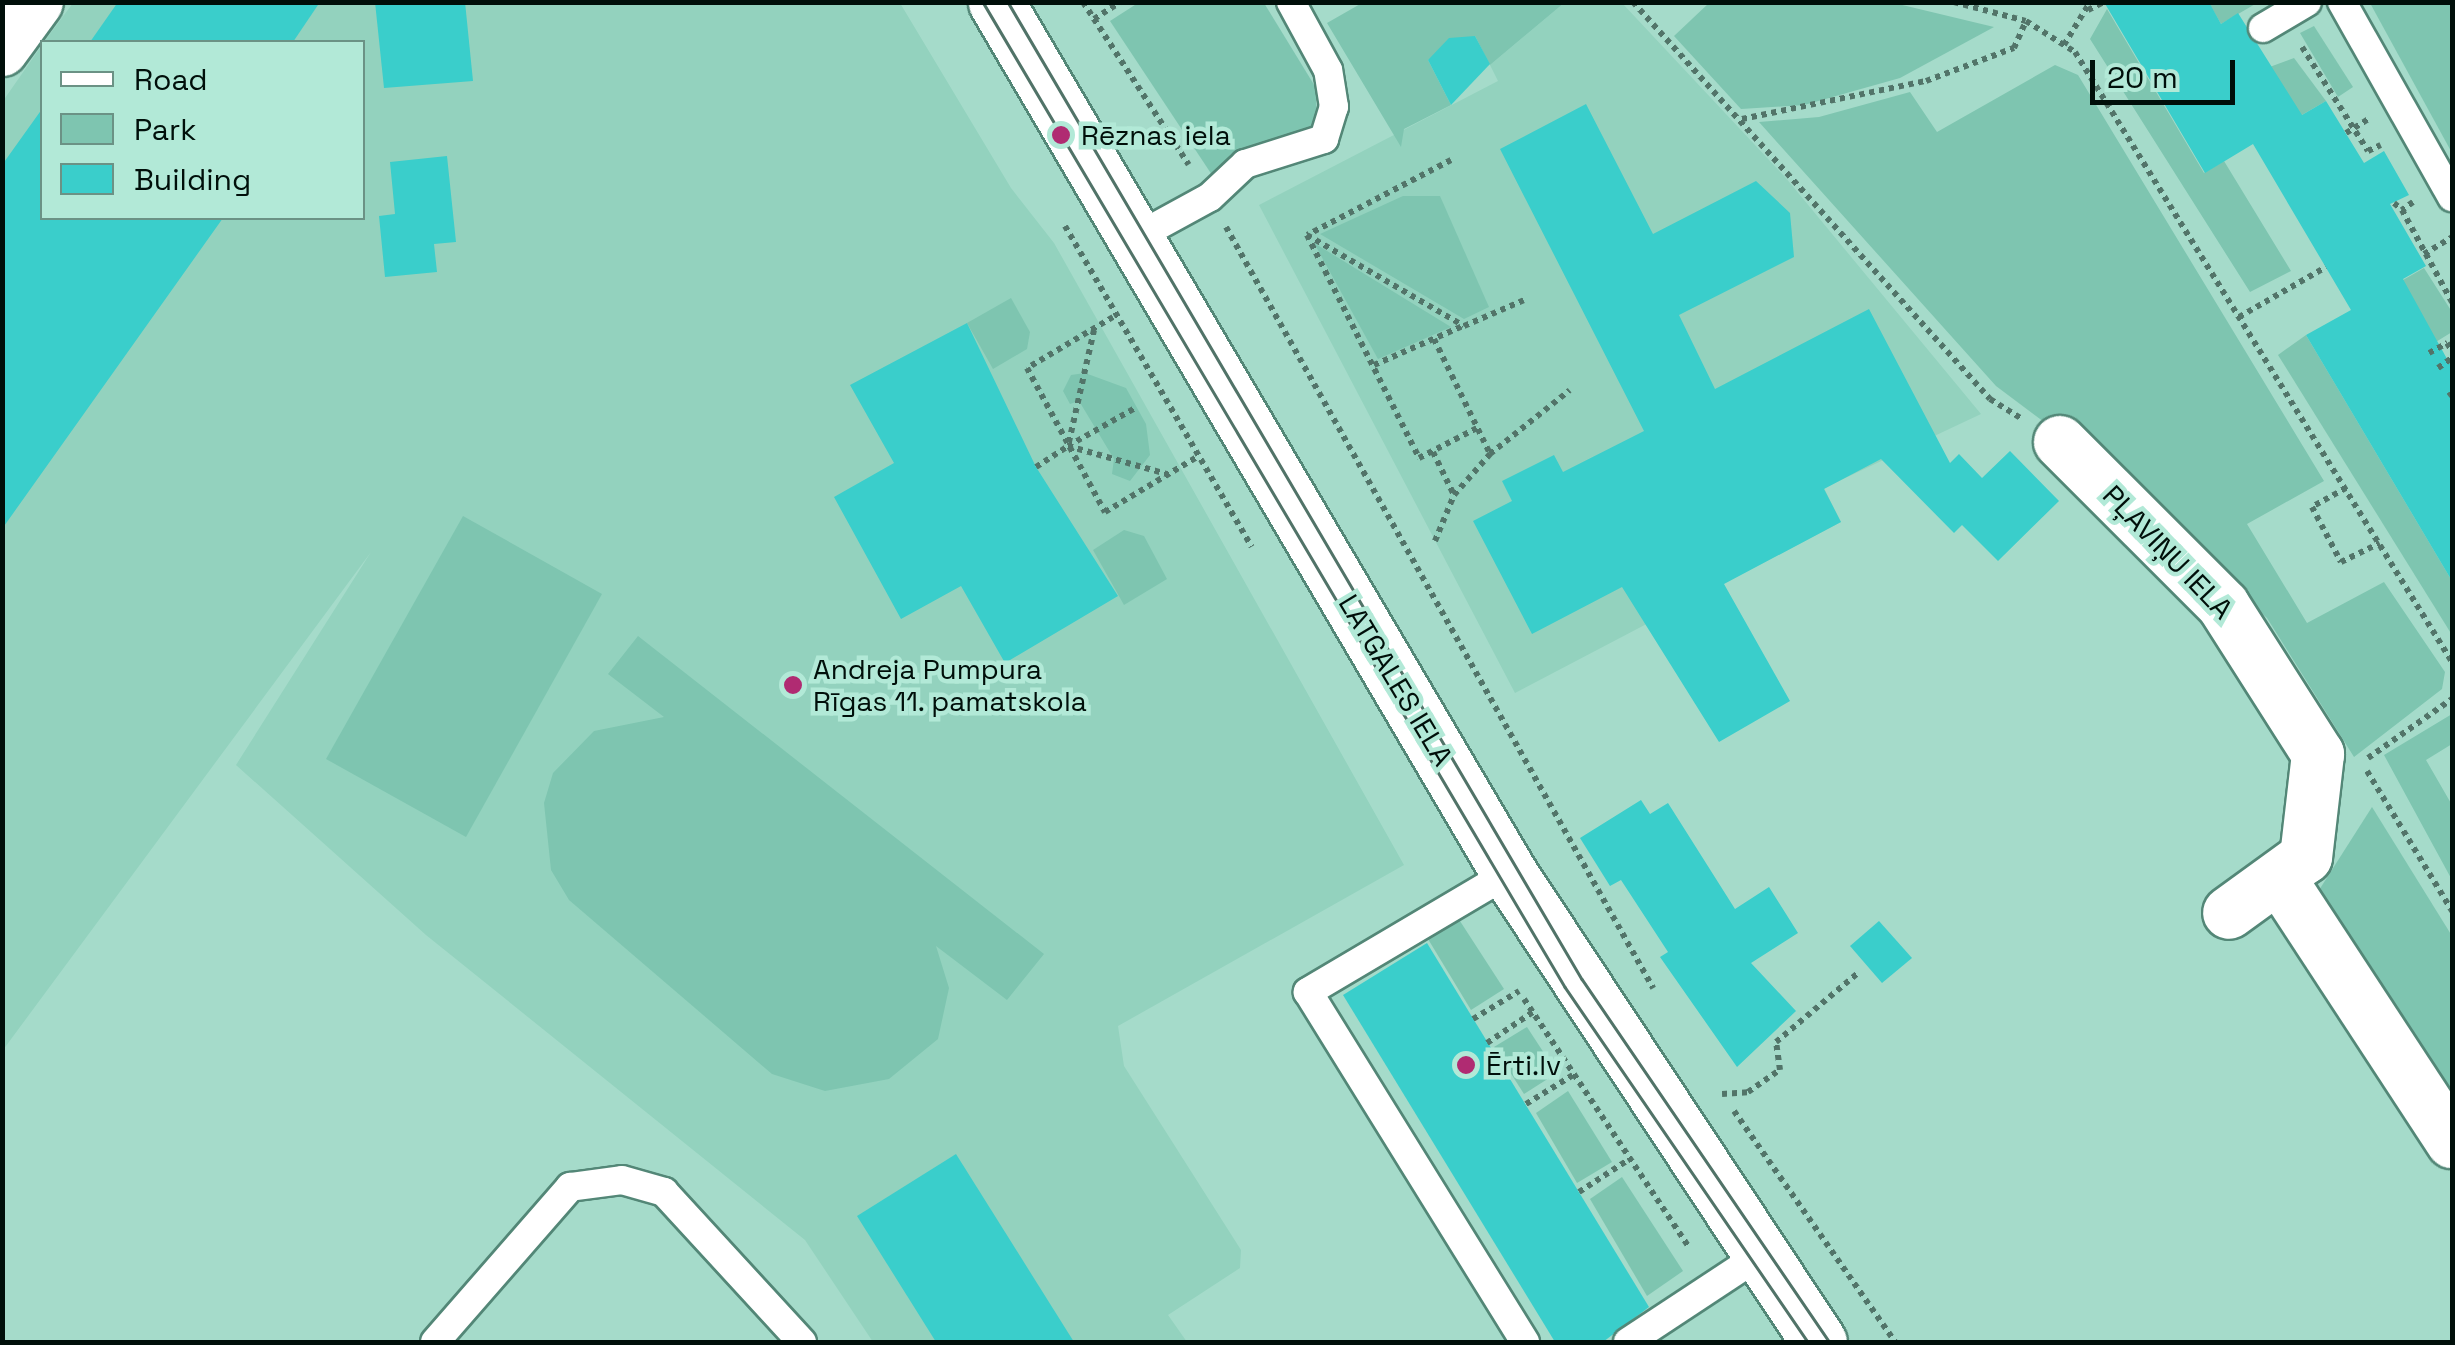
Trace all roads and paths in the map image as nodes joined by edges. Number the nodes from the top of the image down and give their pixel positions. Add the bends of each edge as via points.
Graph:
1 (37, 2) edge
2 (996, 2) edge
3 (1084, 2) edge
4 (1120, 2) edge
5 (1291, 2) edge
6 (1634, 2) edge
7 (1954, 2) edge
8 (2104, 2) edge
9 (2342, 2) edge
10 (2089, 6) edge
11 (2285, 15) edge
12 (1094, 19) junction
13 (2026, 21) junction
14 (2064, 45) junction
15 (2, 50) edge
16 (1742, 119) junction
17 (2392, 154) dead end
18 (1451, 160) dead end
19 (2410, 183) dead end
20 (2452, 197) edge
21 (1210, 198) junction
22 (2394, 203) dead end
23 (2402, 210) junction
24 (1308, 235) junction
25 (2452, 237) edge
26 (1136, 238) junction
27 (2424, 254) junction
28 (2326, 267) dead end
29 (1524, 300) dead end
30 (2452, 302) edge
31 (2239, 316) junction
32 (1114, 317) dead end
33 (1464, 326) junction
34 (1095, 328) junction
35 (1434, 340) junction
36 (2430, 353) dead end
37 (2452, 354) edge
38 (1374, 366) junction
39 (2438, 368) dead end
40 (1570, 390) dead end
41 (1136, 407) dead end
42 (1476, 428) junction
43 (2060, 442) joint
44 (1068, 446) junction
45 (1433, 452) junction
46 (1490, 454) junction
47 (1196, 457) dead end
48 (1036, 466) dead end
49 (1168, 474) junction
50 (2346, 488) junction
51 (1454, 495) junction
52 (1434, 541) dead end
53 (2380, 542) junction
54 (2452, 662) edge
55 (2452, 698) edge
56 (1509, 873) junction
57 (2282, 882) junction
58 (2452, 911) edge
59 (2229, 914) dead end
60 (1859, 972) dead end
61 (1520, 991) dead end
62 (1659, 1000) dead end
63 (1533, 1012) dead end
64 (1473, 1019) dead end
65 (1488, 1042) dead end
66 (1573, 1075) dead end
67 (1713, 1080) dead end
68 (1722, 1094) junction
69 (1526, 1104) dead end
70 (2452, 1142) edge
71 (1628, 1160) dead end
72 (1579, 1192) dead end
73 (1760, 1255) junction
74 (435, 1342) edge
75 (802, 1342) edge
76 (1526, 1342) edge
77 (1628, 1342) edge
78 (1819, 1342) edge
79 (1896, 1342) edge

1 - 15 street
2 - 26 street, LATGALES IELA
3 - 12 path
4 - 12 path
5 - 21 lane via 1328,70 1334,107 1324,139 1244,164
6 - 16 path
7 - 13 path
8 - 10 path
9 - 20 lane
10 - 14 path
11 - 17 path via 2368,151 2386,143
12 - 21 path
13 - 14 path
13 - 16 path via 2014,48 1926,82
14 - 31 path
16 - 43 path via 1990,399
18 - 24 path
19 - 23 path via 2419,198
21 - 26 lane
21 - 62 path
22 - 23 path
23 - 27 path
24 - 33 path
24 - 38 path
25 - 27 path
26 - 56 street, LATGALES IELA
27 - 30 path
28 - 31 path
29 - 33 path
31 - 50 path
32 - 34 path
33 - 35 path
34 - 44 path
34 - 44 path via 1027,368
35 - 38 path
35 - 42 path
36 - 37 path via 2447,344
37 - 39 path
38 - 45 path via 1419,458
40 - 46 path
41 - 44 path
42 - 45 path
42 - 46 path
43 - 57 street, PĻAVIŅU IELA via 2224,605 2310,737 2318,818 2306,857
44 - 48 path
44 - 49 path
44 - 49 path via 1105,512
45 - 51 path
46 - 51 path
47 - 49 path
50 - 53 path
50 - 53 path via 2312,508 2341,562
51 - 52 path
53 - 54 path
55 - 58 path via 2362,762
56 - 73 street, LATGALES IELA
56 - 76 lane via 1308,992
57 - 59 street, PĻAVIŅU IELA
57 - 70 street
60 - 68 path via 1776,1042 1780,1070 1748,1092
61 - 64 path
63 - 65 path
66 - 69 path
67 - 68 path
68 - 79 path
71 - 72 path
73 - 77 lane
73 - 78 street, LATGALES IELA
74 - 75 lane via 570,1187 622,1180 664,1192

